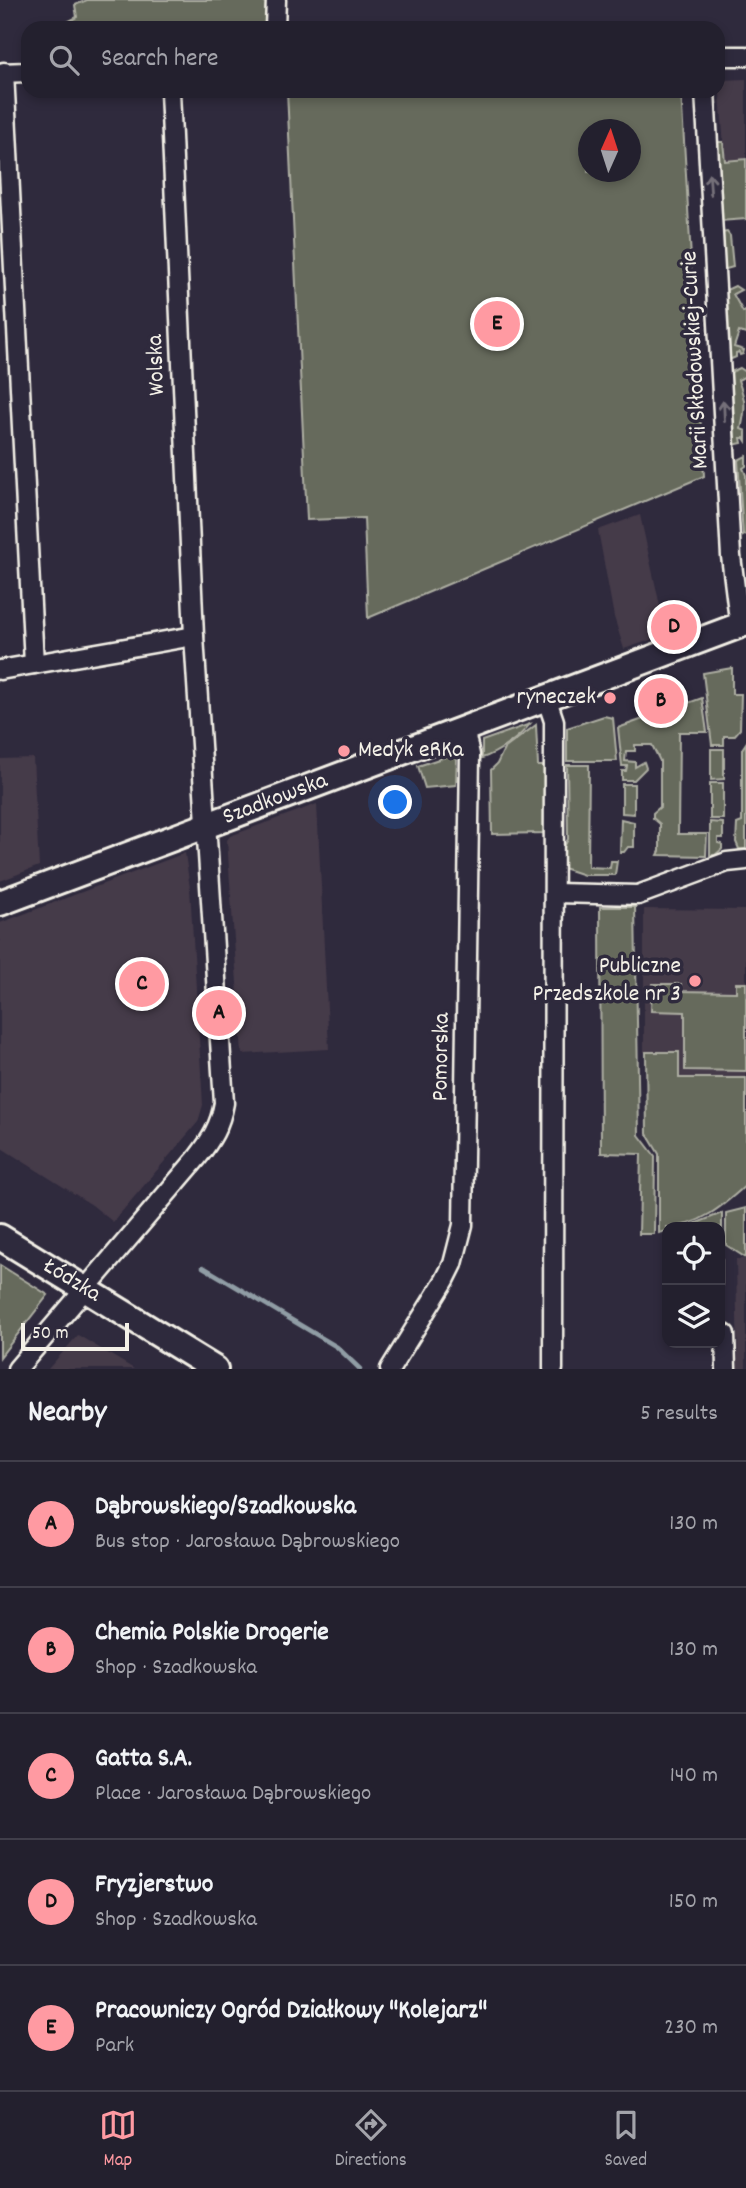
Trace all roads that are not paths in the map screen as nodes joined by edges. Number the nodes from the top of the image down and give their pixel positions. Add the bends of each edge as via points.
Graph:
1 (276, 0) edge
2 (275, 21) edge
3 (746, 56) edge
4 (725, 57) edge
5 (2, 72) edge
6 (21, 72) edge
7 (170, 98) edge
8 (705, 98) edge
9 (744, 624) edge
10 (194, 636) junction
11 (34, 664) junction
12 (0, 670) edge
13 (546, 697) junction
14 (464, 728) junction
15 (205, 826) junction
16 (746, 860) edge
17 (555, 893) junction
18 (0, 903) edge
19 (0, 1237) edge
20 (84, 1289) junction
21 (725, 1335) dead end
22 (17, 1369) edge
23 (215, 1369) edge
24 (390, 1369) edge
25 (553, 1369) edge
26 (726, 1369) edge

1 - 2 street
3 - 4 street
5 - 6 street
5 - 11 street
7 - 10 street, Wolska
9 -> 8 street, Marii Skłodowskiej-Curie via 738,612 731,556
9 - 13 street, Szadkowska
10 - 11 street
10 - 15 street, Wolska
11 - 12 street
13 - 14 street, Szadkowska
13 - 17 street via 554,721
14 - 15 street, Szadkowska
14 - 24 street, Pomorska via 470,754 463,1225 449,1272
15 - 18 street, Szadkowska
15 - 20 street, Wolska via 223,1076 221,1120 197,1158
16 - 17 street via 727,862 638,895
17 - 25 street
19 - 20 street, Łódzka
20 - 22 street, Wolska
20 - 23 street, Łódzka
21 - 26 street

